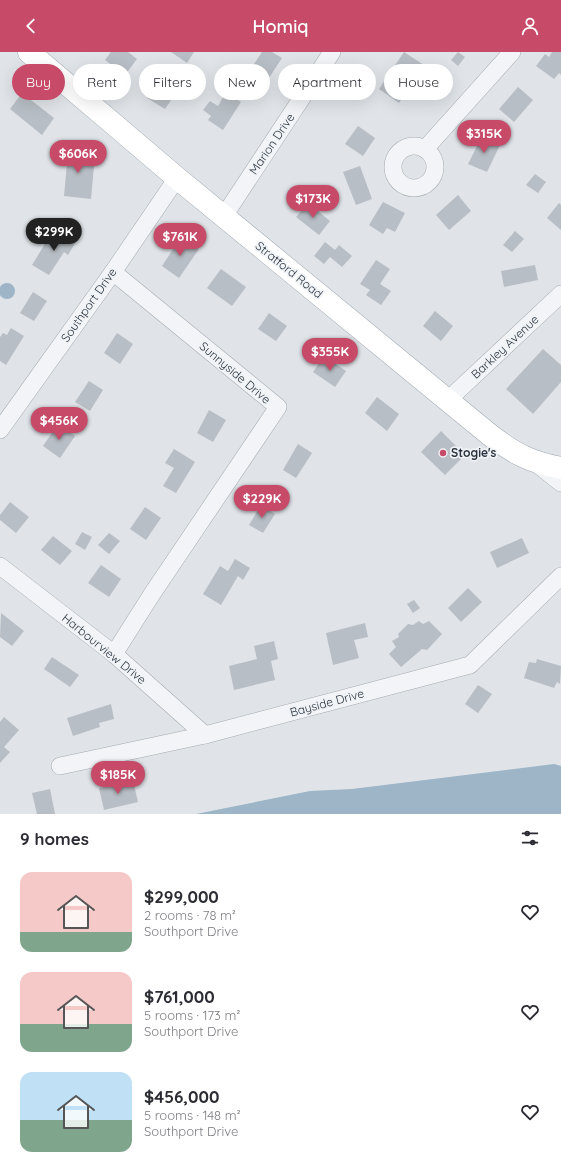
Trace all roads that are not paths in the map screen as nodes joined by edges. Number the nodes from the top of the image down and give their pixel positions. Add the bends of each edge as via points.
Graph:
1 (29, 52) edge
2 (332, 52) edge
3 (512, 52) edge
4 (425, 149) dead end
5 (177, 178) junction
6 (224, 216) junction
7 (113, 272) junction
8 (561, 294) edge
9 (449, 399) junction
10 (0, 430) edge
11 (537, 463) junction
12 (561, 468) edge
13 (561, 483) edge
14 (0, 566) edge
15 (559, 581) edge
16 (114, 654) junction
17 (205, 735) junction
18 (60, 766) dead end

1 - 5 main road, Stratford Road
2 - 6 street, Marion Drive
3 - 4 street
5 - 6 main road, Stratford Road
5 - 7 street, Southport Drive
6 - 9 main road, Stratford Road
7 - 10 street, Southport Drive
7 - 16 street, Sunnyside Drive via 278,408
8 - 9 street, Barkley Avenue
9 - 11 main road, Stratford Road via 512,451
11 - 12 main road, Stratford Road
11 - 13 street
14 - 16 street, Harbourview Drive
15 - 17 street, Bayside Drive via 470,665
16 - 17 street, Harbourview Drive
17 - 18 street, Bayside Drive

